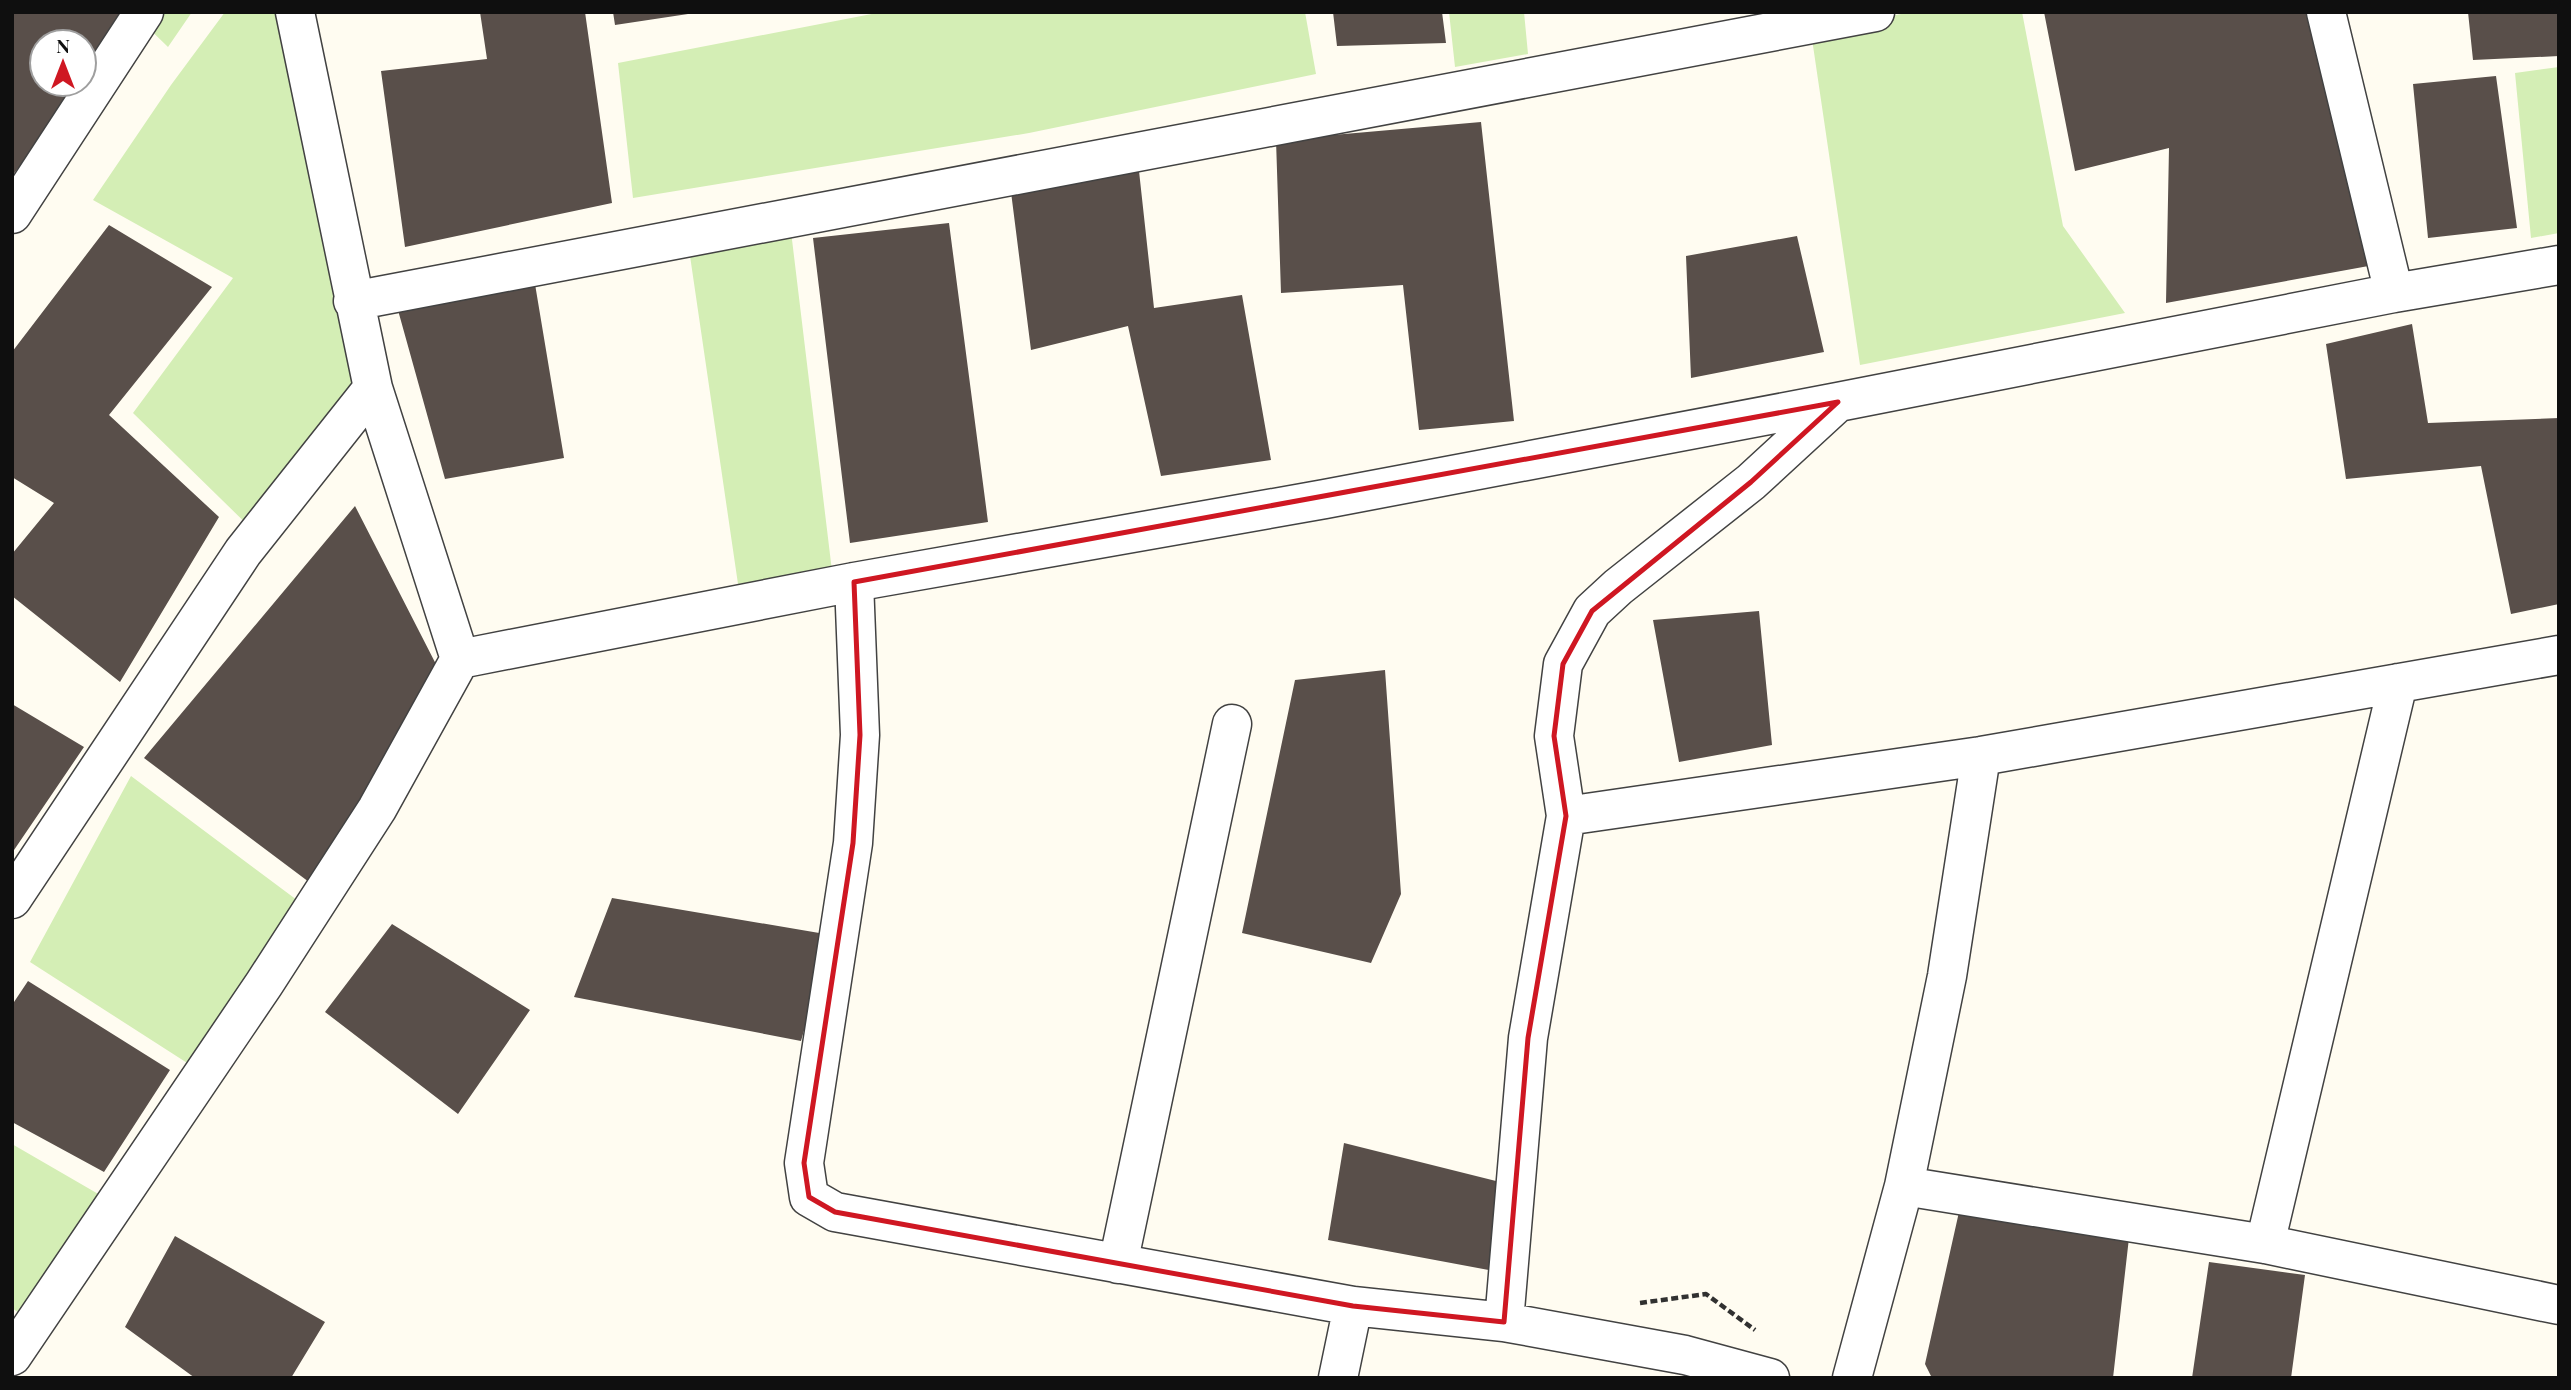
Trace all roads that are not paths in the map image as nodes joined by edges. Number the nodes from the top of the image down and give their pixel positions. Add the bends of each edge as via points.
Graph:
1 (144, 12) edge
2 (295, 12) edge
3 (1875, 12) edge
4 (2326, 12) edge
5 (12, 214) edge
6 (2559, 265) edge
7 (2394, 293) junction
8 (353, 300) junction
9 (373, 388) junction
10 (1838, 402) junction
11 (854, 582) junction
12 (2559, 655) edge
13 (460, 659) junction
14 (2399, 683) junction
15 (1232, 724) dead end
16 (1981, 755) junction
17 (1566, 816) junction
18 (12, 899) edge
19 (1904, 1186) junction
20 (2265, 1244) junction
21 (1118, 1264) junction
22 (2559, 1305) edge
23 (1353, 1307) junction
24 (1504, 1322) junction
25 (12, 1356) edge
26 (1338, 1378) edge
27 (1770, 1378) edge
28 (1852, 1378) edge

1 - 5 street
2 - 8 street
3 - 8 street
4 - 7 street
6 - 7 street
7 - 10 street
8 - 9 street
9 - 13 street
9 - 18 street via 243,552
10 - 11 street
10 - 17 street via 1751,482 1592,611 1563,664 1554,736
11 - 13 street
11 - 21 street via 860,735 853,843 804,1163 809,1197 835,1212
12 - 14 street
13 - 25 street via 377,809 257,996
14 - 16 street
14 - 20 street
15 - 21 street
16 - 17 street
16 - 19 street via 1947,976
17 - 24 street via 1528,1038
19 - 20 street
19 - 28 street
20 - 22 street
21 - 23 street
23 - 24 street
23 - 26 street
24 - 27 street via 1685,1355

